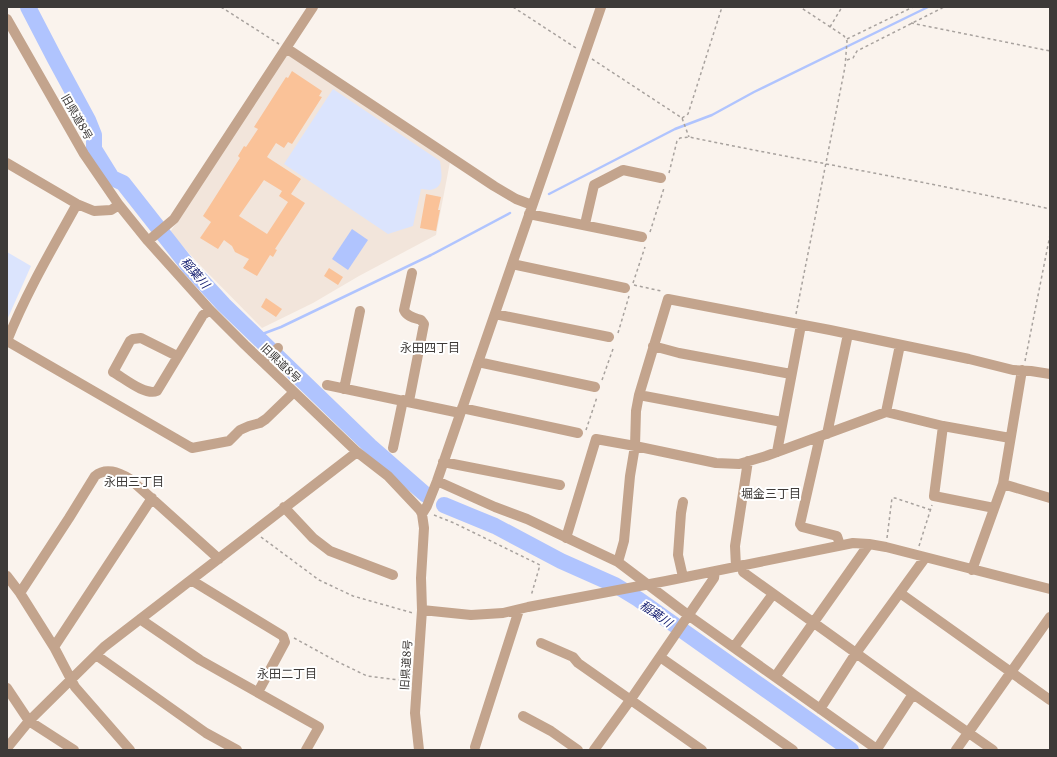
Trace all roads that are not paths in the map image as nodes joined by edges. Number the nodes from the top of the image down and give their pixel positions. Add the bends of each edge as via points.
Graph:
1 (312, 7) edge
2 (601, 7) edge
3 (7, 19) edge
4 (286, 48) junction
5 (7, 163) edge
6 (661, 178) dead end
7 (77, 204) junction
8 (119, 205) junction
9 (531, 209) junction
10 (585, 224) junction
11 (148, 241) junction
12 (644, 241) road end
13 (512, 264) junction
14 (412, 273) dead end
15 (628, 291) road end
16 (210, 310) junction
17 (360, 311) dead end
18 (495, 314) junction
19 (798, 324) junction
20 (848, 334) junction
21 (613, 340) road end
22 (7, 341) edge
23 (900, 345) junction
24 (653, 346) junction
25 (278, 348) dead end
26 (177, 356) junction
27 (265, 361) junction
28 (478, 362) junction
29 (1022, 370) junction
30 (791, 374) junction
31 (1050, 374) edge
32 (327, 386) dead end
33 (344, 388) junction
34 (598, 388) road end
35 (294, 392) junction
36 (639, 395) junction
37 (406, 401) junction
38 (461, 411) junction
39 (886, 412) junction
40 (782, 422) junction
41 (943, 426) junction
42 (578, 432) road end
43 (824, 435) junction
44 (1010, 438) junction
45 (634, 446) junction
46 (393, 448) dead end
47 (357, 452) junction
48 (777, 452) junction
49 (748, 461) junction
50 (443, 462) junction
51 (437, 481) junction
52 (1003, 484) junction
53 (560, 485) dead end
54 (152, 498) junction
55 (1050, 498) edge
56 (683, 502) dead end
57 (284, 507) junction
58 (994, 508) junction
59 (422, 514) junction
60 (566, 538) junction
61 (869, 544) junction
62 (840, 545) junction
63 (920, 556) junction
64 (218, 559) junction
65 (618, 562) junction
66 (740, 566) junction
67 (972, 570) junction
68 (715, 571) junction
69 (393, 575) dead end
70 (7, 576) edge
71 (683, 578) junction
72 (192, 580) junction
73 (646, 584) junction
74 (1050, 590) edge
75 (900, 592) junction
76 (20, 593) junction
77 (773, 594) junction
78 (519, 610) junction
79 (422, 612) junction
80 (688, 615) junction
81 (1050, 617) edge
82 (140, 619) junction
83 (813, 622) junction
84 (541, 643) dead end
85 (54, 647) junction
86 (734, 648) junction
87 (856, 653) junction
88 (96, 655) junction
89 (660, 657) junction
90 (1011, 672) junction
91 (775, 677) junction
92 (71, 680) junction
93 (7, 688) edge
94 (258, 692) junction
95 (913, 694) junction
96 (631, 699) junction
97 (1050, 700) edge
98 (820, 709) junction
99 (523, 716) dead end
100 (30, 721) junction
101 (968, 733) junction
102 (475, 747) dead end
103 (7, 748) edge
104 (790, 749) edge
105 (74, 750) edge
106 (130, 750) edge
107 (237, 750) edge
108 (306, 750) edge
109 (419, 750) edge
110 (578, 750) edge
111 (594, 750) edge
112 (702, 750) edge
113 (877, 750) edge
114 (956, 750) edge
115 (993, 750) edge

1 - 4 street
2 - 9 street
3 - 8 street, 旧県道8号 via 84,154
4 - 9 street
4 - 11 street via 174,219
5 - 7 street
6 - 10 street via 623,170 594,185
7 - 8 street via 97,212 110,210
7 - 22 street via 32,283
8 - 11 street, 旧県道8号
9 - 10 street
9 - 13 street
10 - 12 street
11 - 16 street, 旧県道8号
13 - 15 street
13 - 18 street
14 - 37 street via 404,310 406,314 422,320 424,324
16 - 26 street via 203,315
16 - 27 street, 旧県道8号
17 - 33 street
18 - 21 street
18 - 28 street
19 - 20 street
19 - 24 street via 668,299
19 - 30 street
20 - 23 street
20 - 43 street
22 - 35 street via 192,448 229,441 240,430 266,419
23 - 29 street
23 - 39 street
24 - 30 street
24 - 36 street
25 - 27 street
26 - 26 street via 141,338 136,338 130,341 114,372 146,392 154,392 160,387
27 - 35 street, 旧県道8号
28 - 34 street
28 - 38 street
29 - 31 street
29 - 44 street
30 - 40 street
32 - 33 street
33 - 37 street
35 - 47 street, 旧県道8号
36 - 40 street
36 - 45 street
37 - 38 street
37 - 46 street
38 - 42 street
38 - 50 street
39 - 41 street
39 - 43 street
40 - 48 street
41 - 44 street
41 - 58 street via 934,496
43 - 48 street
43 - 62 street via 800,524 802,527 837,536
44 - 52 street
45 - 49 street via 716,463 739,464
45 - 60 street via 596,439
45 - 65 street via 624,541
47 - 57 street
47 - 59 street, 旧県道8号 via 388,476
48 - 49 street
49 - 66 street via 735,546
50 - 51 street
50 - 53 street
51 - 59 street
51 - 60 street
52 - 55 street
52 - 58 street
54 - 64 street
54 - 76 street via 121,474 107,470 94,476
54 - 85 street
56 - 71 street via 678,555
57 - 64 street
57 - 69 street via 313,538 330,551
58 - 67 street
59 - 79 street, 旧県道8号
60 - 65 street
61 - 62 street
61 - 63 street
61 - 83 street
62 - 66 street
63 - 67 street
63 - 75 street
64 - 72 street
65 - 73 street
66 - 68 street
66 - 77 street via 743,572
67 - 74 street
68 - 71 street
68 - 80 street via 714,578
70 - 76 street
71 - 73 street
72 - 82 street
72 - 94 street via 283,636 285,642
73 - 78 street
73 - 80 street
75 - 87 street
75 - 90 street
76 - 85 street
77 - 83 street
77 - 86 street
78 - 79 street via 488,615
78 - 102 street
79 - 109 street, 旧県道8号 via 415,713
80 - 86 street
80 - 89 street
81 - 90 street
82 - 88 street
82 - 94 street via 200,660
83 - 87 street
83 - 91 street
84 - 96 street via 573,657
85 - 92 street
86 - 91 street
87 - 95 street
87 - 98 street
88 - 92 street
88 - 107 street via 200,729
89 - 96 street
89 - 104 street
90 - 97 street
90 - 101 street
91 - 98 street
92 - 100 street
92 - 106 street
93 - 100 street
94 - 108 street via 319,727
95 - 101 street
95 - 113 street
96 - 111 street
96 - 112 street
98 - 113 street
99 - 110 street
100 - 103 street
100 - 105 street
101 - 114 street
101 - 115 street

